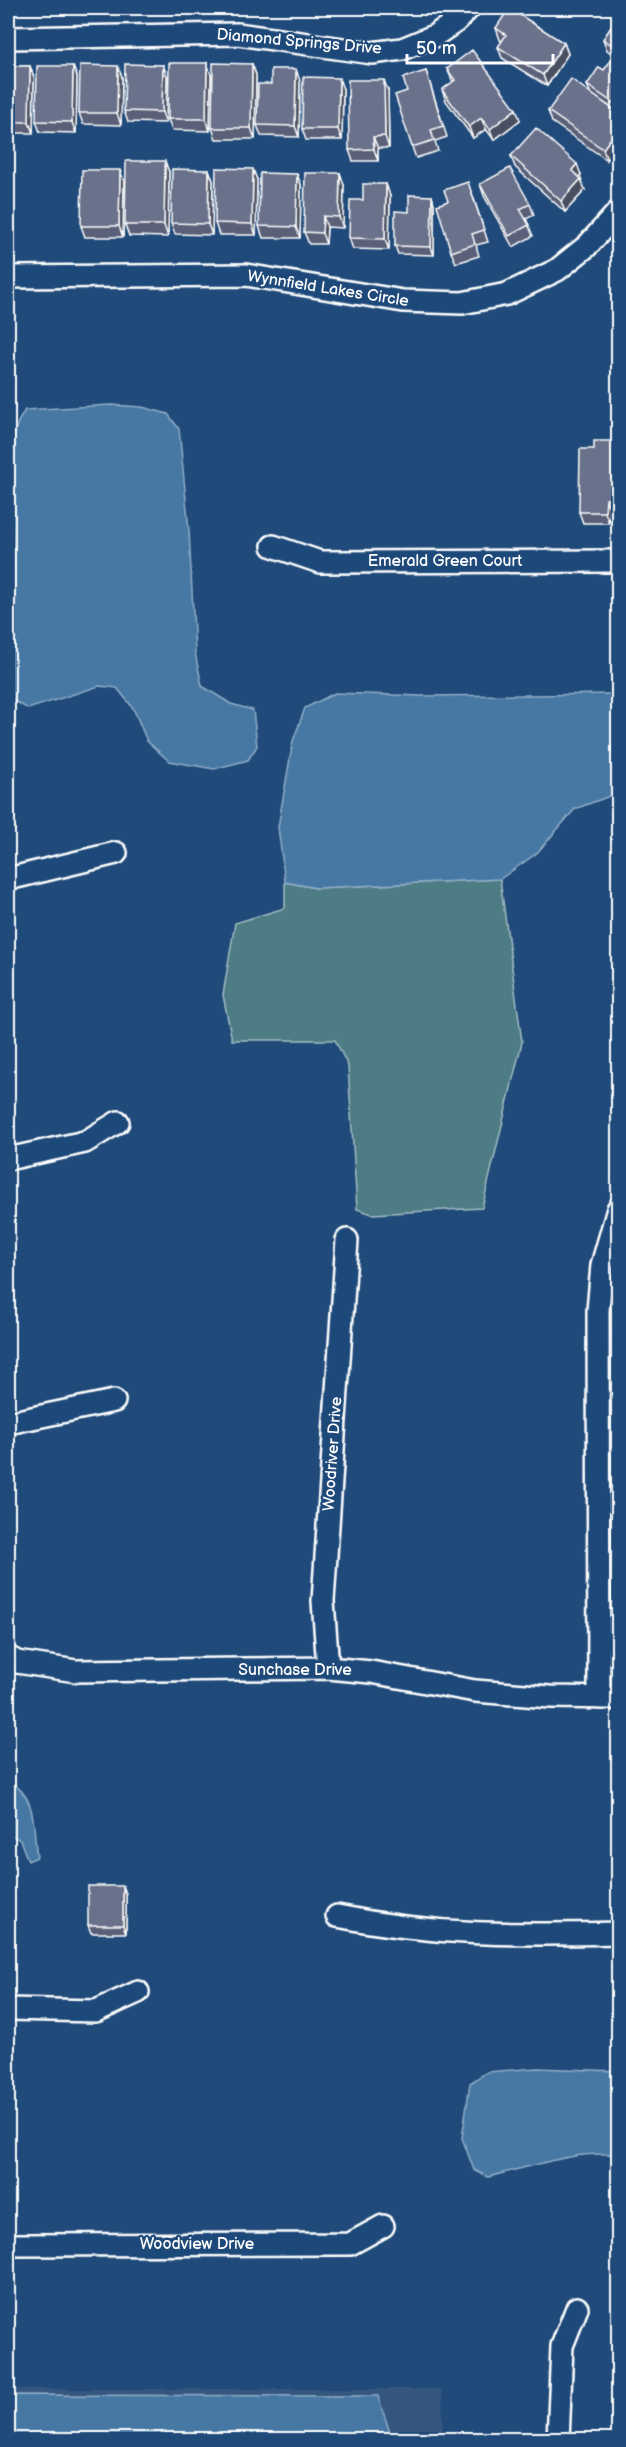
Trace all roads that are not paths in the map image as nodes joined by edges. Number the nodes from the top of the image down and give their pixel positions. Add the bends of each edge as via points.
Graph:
1 (470, 8) edge
2 (8, 38) edge
3 (618, 212) edge
4 (8, 277) edge
5 (273, 546) dead end
6 (618, 561) edge
7 (116, 853) dead end
8 (8, 879) edge
9 (118, 1122) dead end
10 (8, 1159) edge
11 (618, 1209) edge
12 (347, 1240) dead end
13 (114, 1401) dead end
14 (8, 1422) edge
15 (8, 1657) edge
16 (328, 1668) junction
17 (609, 1698) edge
18 (337, 1916) dead end
19 (618, 1933) edge
20 (138, 1992) dead end
21 (8, 2010) edge
22 (383, 2226) dead end
23 (8, 2245) edge
24 (577, 2308) dead end
25 (558, 2439) edge

1 - 2 street, Diamond Springs Drive via 434,36 402,49 372,53 238,33
3 - 4 street, Wynnfield Lakes Circle via 587,246 557,270 507,294 462,303 411,302 246,275
5 - 6 street, Emerald Green Court via 320,562
7 - 8 street
9 - 10 street via 85,1142
11 - 17 street via 602,1265 598,1311
12 - 16 street, Woodriver Drive via 323,1601
13 - 14 street
15 - 16 street, Sunchase Drive via 17,1662 76,1671
16 - 17 street, Sunchase Drive via 475,1691 550,1698
18 - 19 street via 392,1927 485,1935
20 - 21 street via 96,2010
22 - 23 street, Woodview Drive via 350,2244
24 - 25 street via 562,2346

